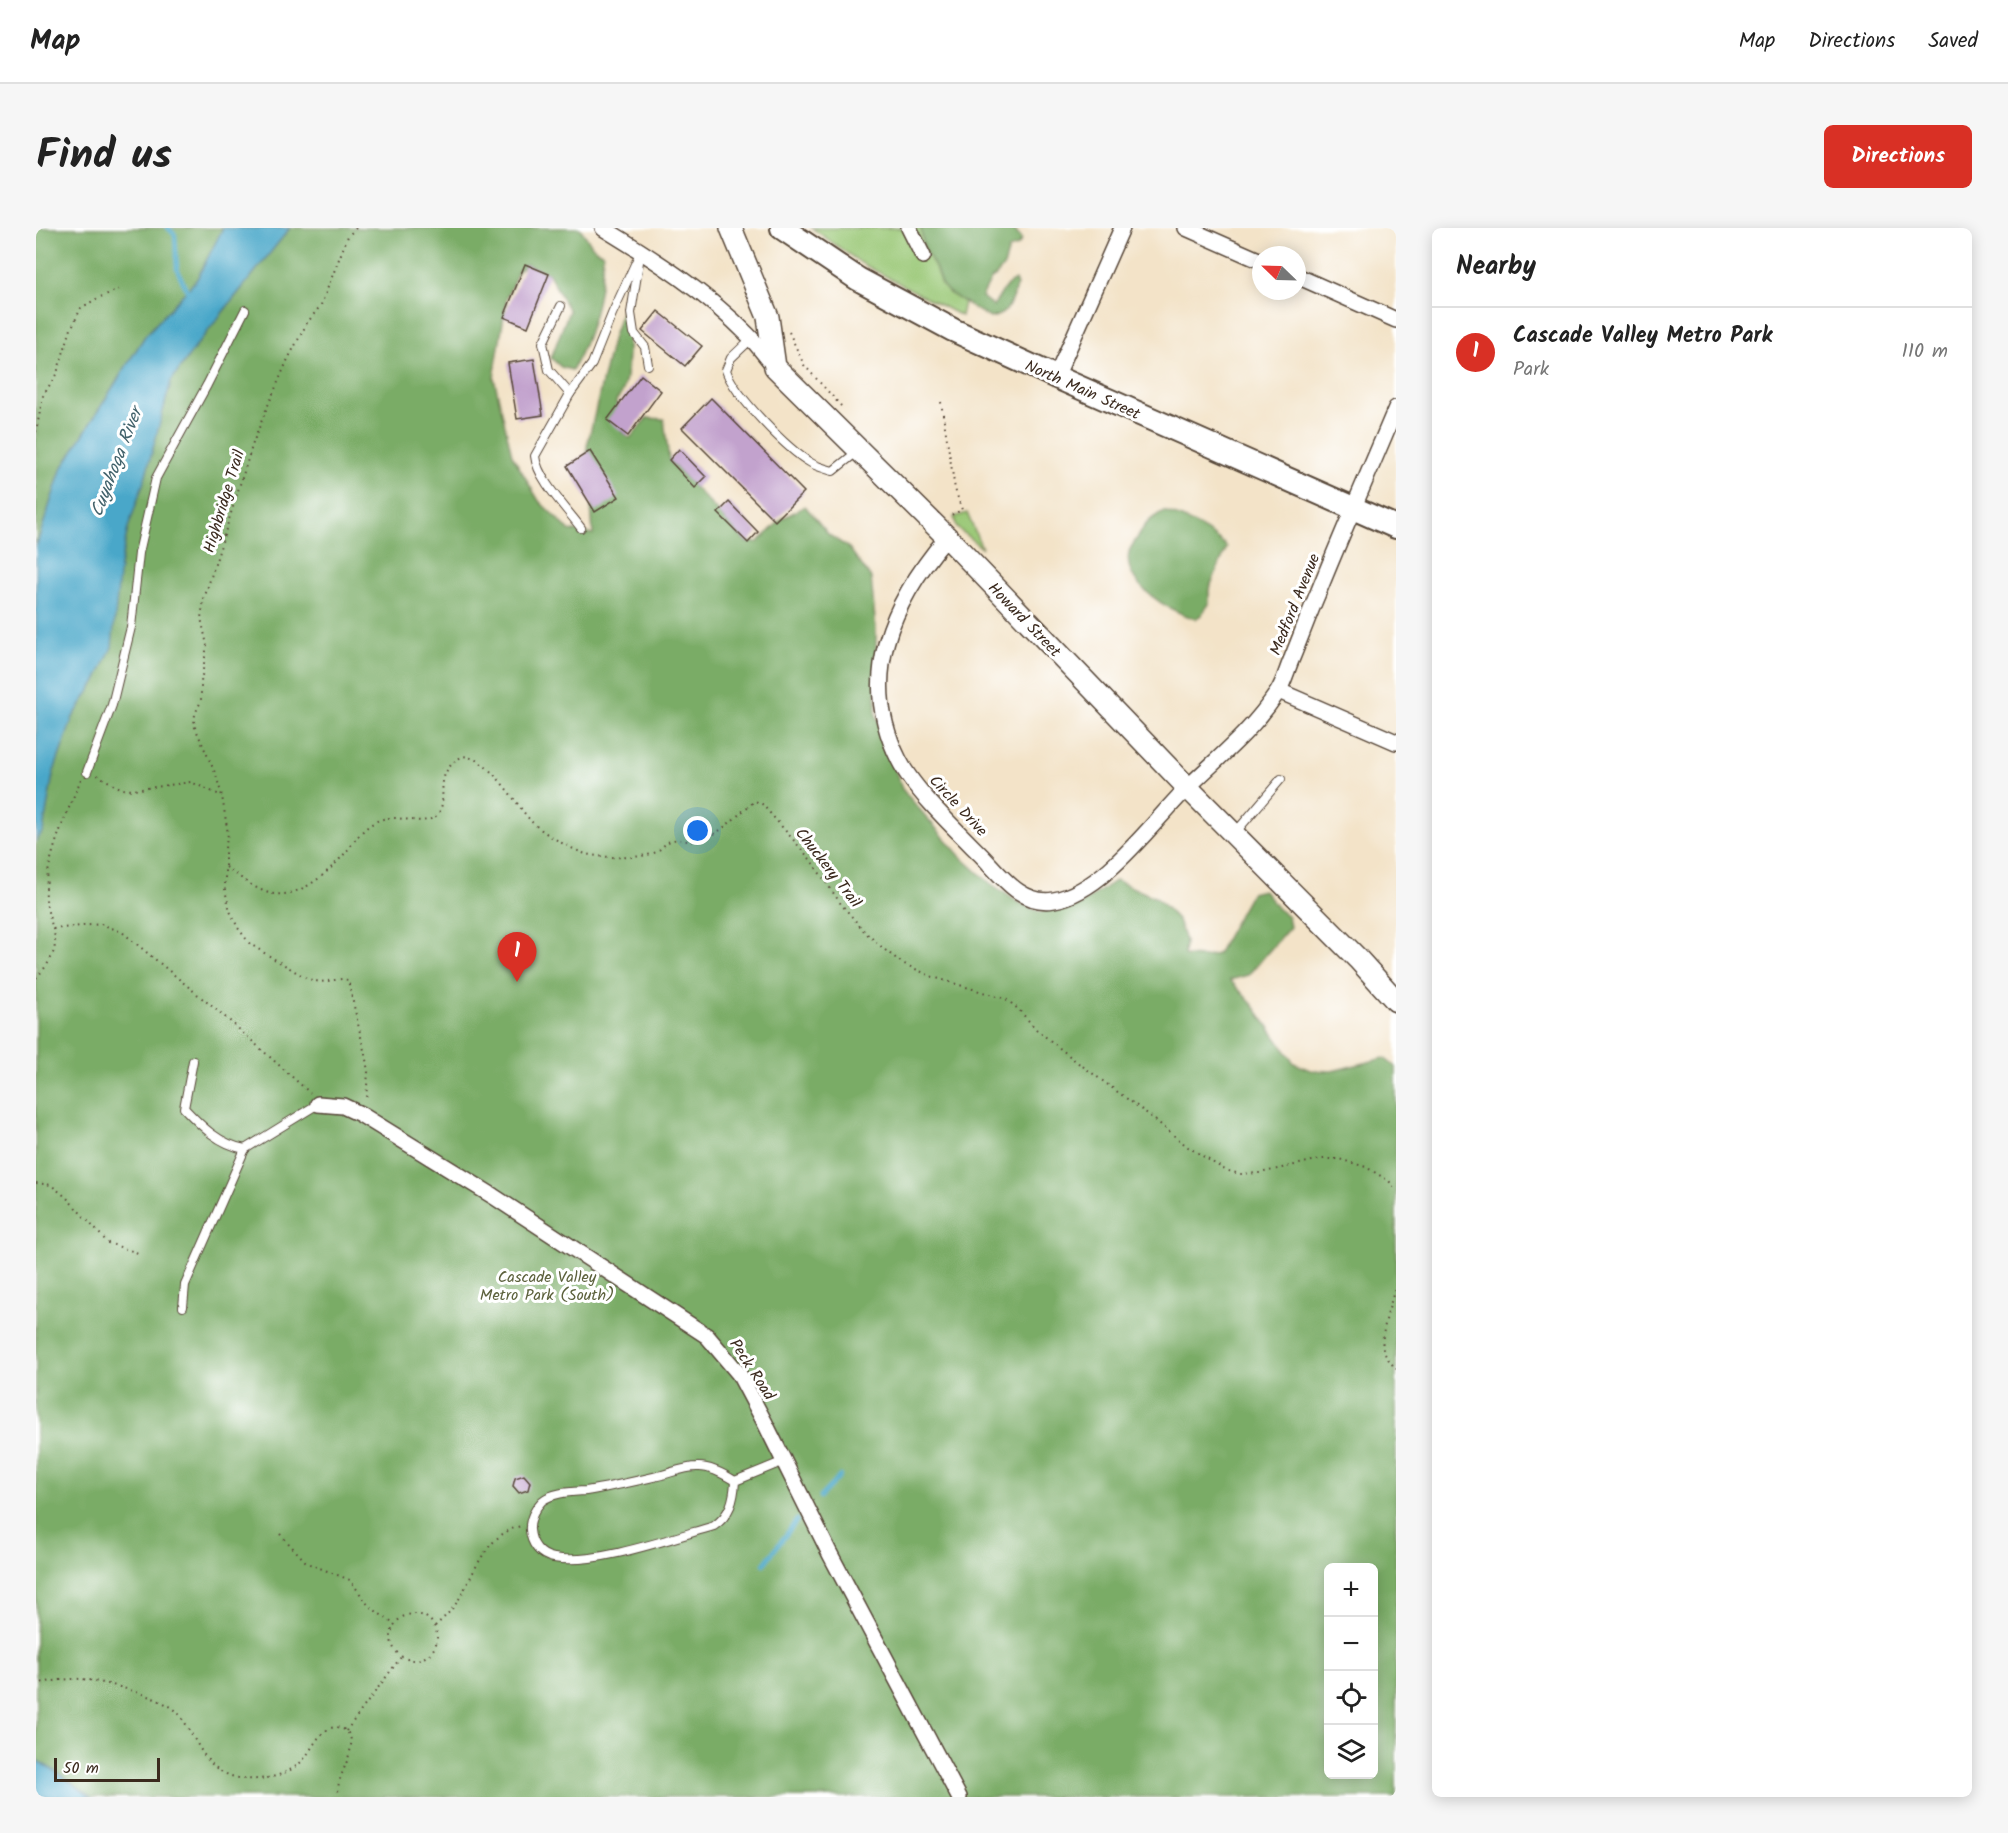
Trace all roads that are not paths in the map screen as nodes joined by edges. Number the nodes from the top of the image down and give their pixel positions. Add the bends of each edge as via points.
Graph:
1 (603, 228) edge
2 (731, 228) edge
3 (782, 228) edge
4 (909, 228) edge
5 (1122, 228) edge
6 (1186, 228) edge
7 (641, 251) junction
8 (923, 256) dead end
9 (1252, 257) edge
10 (1306, 280) edge
11 (561, 306) dead end
12 (245, 310) dead end
13 (1396, 320) edge
14 (751, 339) junction
15 (648, 365) dead end
16 (775, 367) junction
17 (1056, 377) junction
18 (570, 394) junction
19 (1396, 408) edge
20 (859, 450) junction
21 (1353, 508) junction
22 (1396, 527) edge
23 (581, 528) dead end
24 (947, 537) junction
25 (1279, 691) junction
26 (1396, 742) edge
27 (87, 772) road end
28 (1281, 779) dead end
29 (1187, 787) junction
30 (1234, 834) junction
31 (1396, 1001) edge
32 (193, 1061) dead end
33 (318, 1104) joint
34 (245, 1149) junction
35 (183, 1307) dead end
36 (784, 1461) junction
37 (735, 1481) junction
38 (959, 1797) edge

1 - 7 street, Howard Street
2 - 16 main road via 768,317
3 - 17 main road, North Main Street via 897,301
4 - 8 street
5 - 17 street
6 - 9 street
7 - 14 street, Howard Street via 691,287
7 - 15 lane via 631,313 634,333 645,347
7 - 18 lane via 591,364
10 - 13 street
11 - 18 lane via 543,343 549,370
12 - 27 lane via 156,478 139,553 131,627 112,705
14 - 16 street, Howard Street
14 - 20 lane via 731,358 726,370 729,381 765,424 810,462 833,471
16 - 20 main road, Howard Street
17 - 21 main road, North Main Street
18 - 23 lane via 536,456 536,465
19 - 21 street, Medford Avenue
20 - 24 main road, Howard Street
21 - 22 main road, North Main Street
21 - 25 street, Medford Avenue
24 - 29 main road, Howard Street
24 - 29 street, Circle Drive via 906,592 883,654 881,689 887,728 899,761 954,828 1012,887 1026,897 1054,900 1096,879 1133,848
25 - 26 street
25 - 29 street, Medford Avenue via 1224,756
28 - 30 lane
29 - 30 main road, Howard Street
30 - 31 main road, Howard Street
32 - 34 lane via 184,1108 218,1139
33 - 34 lane
33 - 36 street, Peck Road via 343,1106 360,1114 707,1336 739,1374
34 - 35 lane via 184,1285
36 - 37 lane
36 - 38 street, Peck Road
37 - 37 lane via 719,1472 696,1467 602,1489 549,1496 534,1512 530,1536 541,1552 552,1558 572,1559 605,1555 714,1526 725,1518 735,1493

